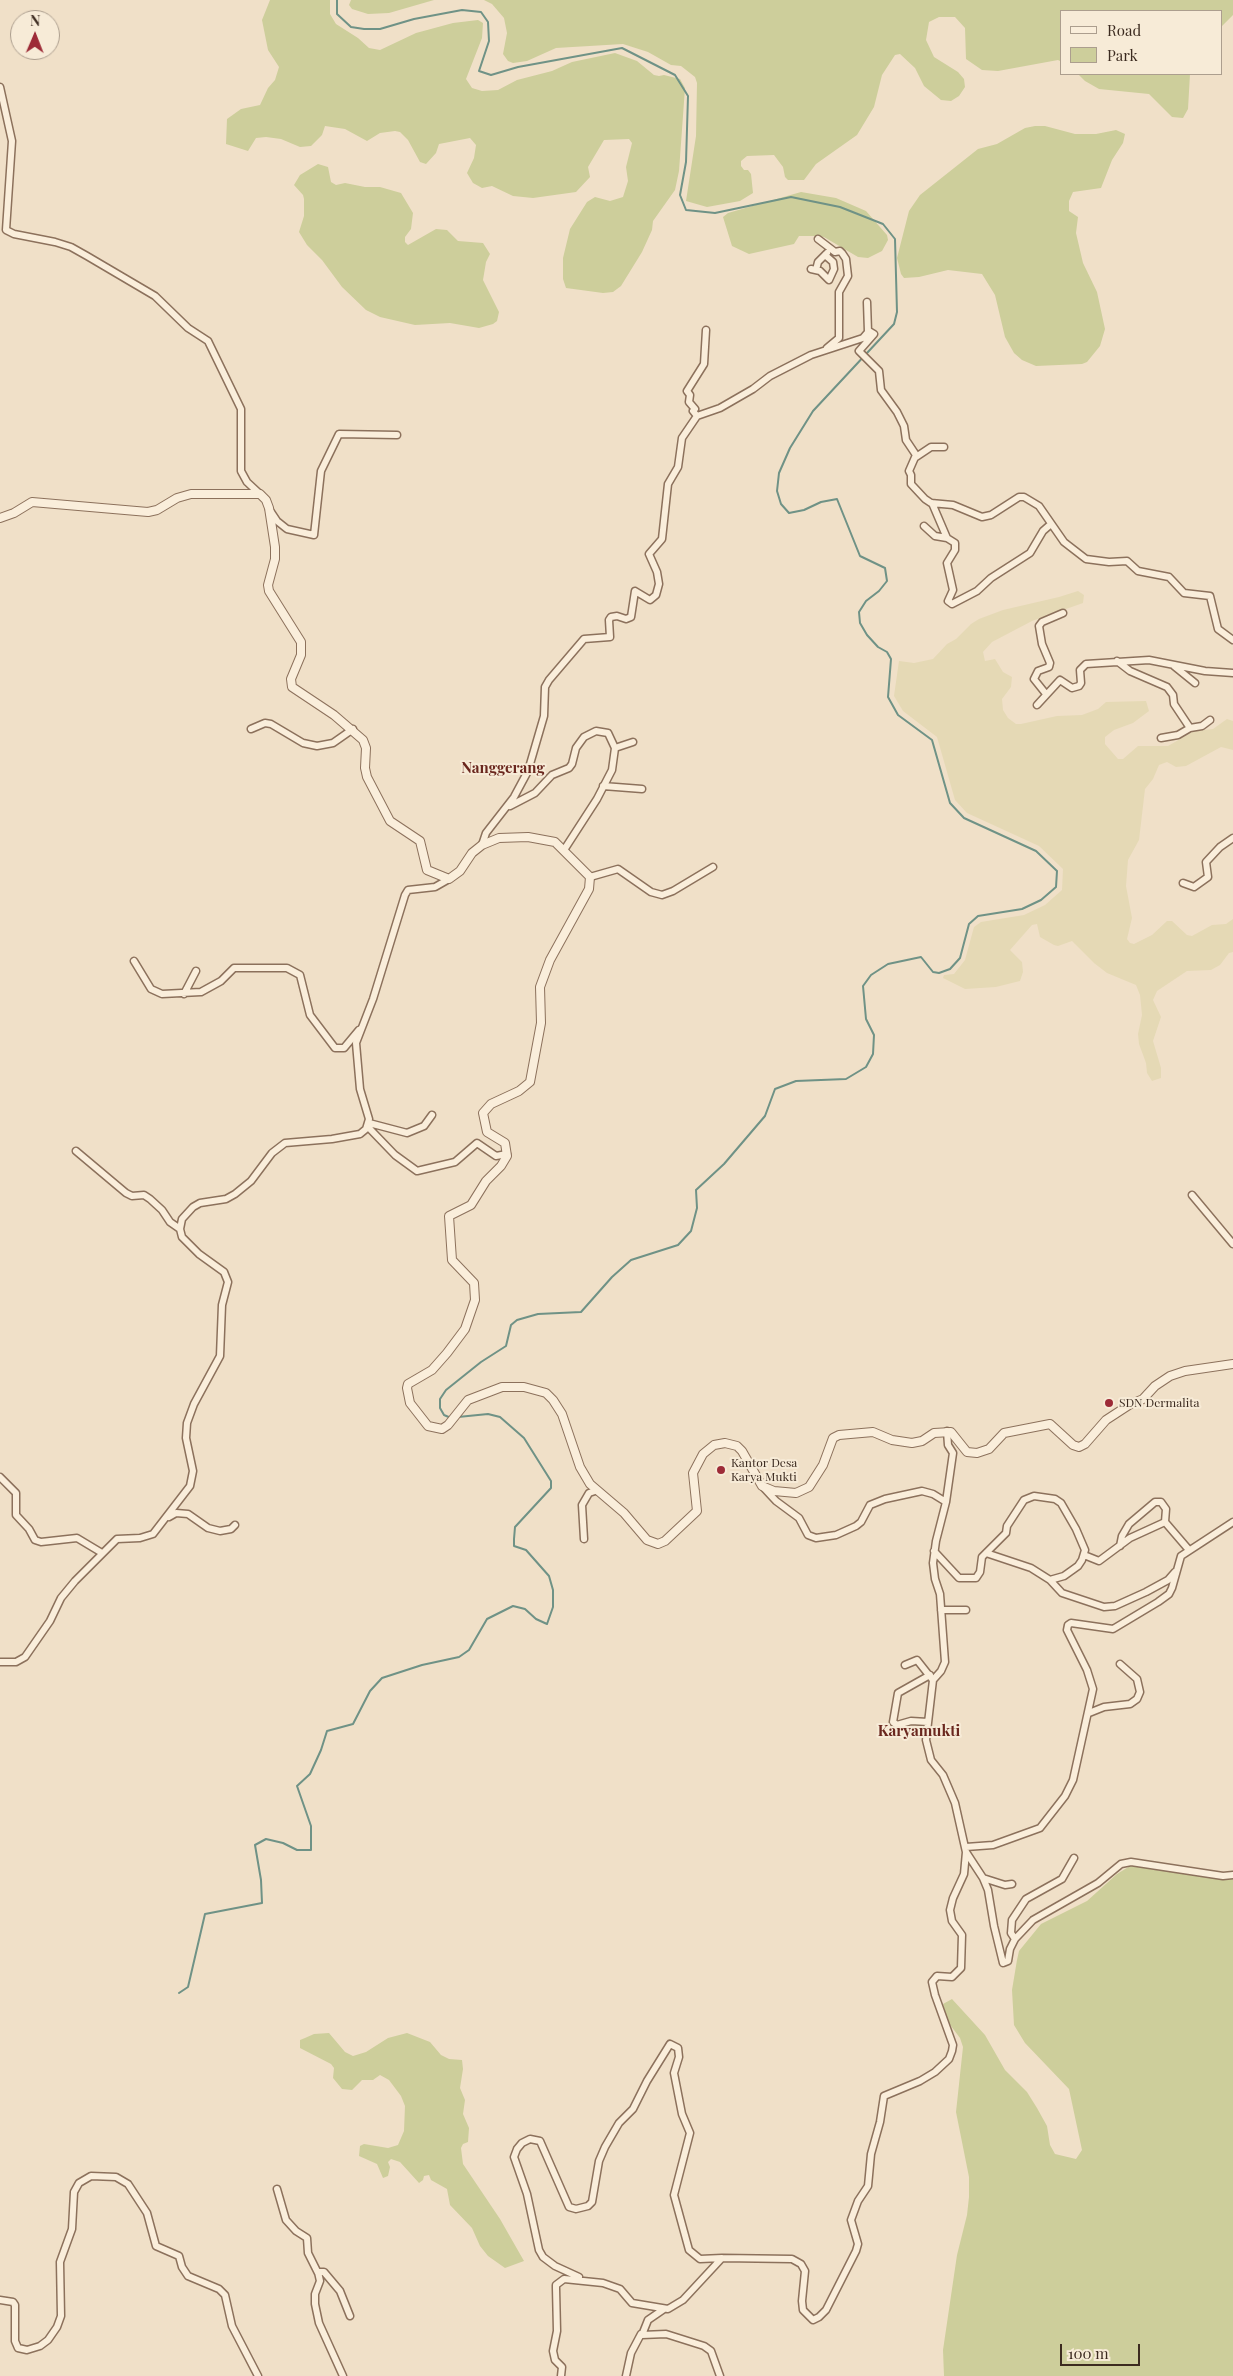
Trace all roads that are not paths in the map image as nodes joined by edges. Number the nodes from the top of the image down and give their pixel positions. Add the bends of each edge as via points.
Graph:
1 (0, 87) edge
2 (818, 239) dead end
3 (830, 248) junction
4 (825, 255) junction
5 (830, 276) junction
6 (840, 288) junction
7 (867, 302) dead end
8 (706, 330) dead end
9 (868, 332) junction
10 (826, 349) junction
11 (697, 416) junction
12 (397, 435) dead end
13 (944, 447) dead end
14 (916, 457) junction
15 (262, 496) junction
16 (932, 503) junction
17 (269, 508) junction
18 (0, 518) edge
19 (1051, 524) junction
20 (924, 526) dead end
21 (947, 538) junction
22 (1063, 613) dead end
23 (1233, 640) edge
24 (1117, 661) junction
25 (1171, 664) junction
26 (1233, 673) edge
27 (1195, 683) dead end
28 (1046, 694) junction
29 (1037, 705) dead end
30 (1210, 720) dead end
31 (1190, 728) junction
32 (251, 729) dead end
33 (353, 730) junction
34 (1161, 738) dead end
35 (634, 742) dead end
36 (615, 748) junction
37 (603, 786) junction
38 (642, 789) dead end
39 (507, 808) junction
40 (1233, 838) edge
41 (482, 845) junction
42 (564, 850) junction
43 (713, 867) dead end
44 (590, 877) junction
45 (449, 879) junction
46 (1183, 883) dead end
47 (134, 961) dead end
48 (196, 971) dead end
49 (184, 994) junction
50 (362, 1025) junction
51 (432, 1115) dead end
52 (368, 1125) junction
53 (76, 1151) dead end
54 (507, 1154) junction
55 (1192, 1195) dead end
56 (180, 1229) junction
57 (1233, 1244) edge
58 (1233, 1364) edge
59 (947, 1431) junction
60 (0, 1477) edge
61 (762, 1486) junction
62 (595, 1491) junction
63 (946, 1502) junction
64 (166, 1519) junction
65 (1165, 1522) junction
66 (1233, 1522) edge
67 (235, 1526) dead end
68 (584, 1539) dead end
69 (1120, 1546) junction
70 (1189, 1550) junction
71 (934, 1551) junction
72 (102, 1553) junction
73 (986, 1553) junction
74 (1084, 1555) junction
75 (1176, 1571) junction
76 (1050, 1580) junction
77 (941, 1610) junction
78 (966, 1610) dead end
79 (0, 1662) edge
80 (1120, 1664) dead end
81 (905, 1665) dead end
82 (931, 1677) junction
83 (1089, 1713) junction
84 (928, 1722) junction
85 (966, 1850) junction
86 (1074, 1858) dead end
87 (1233, 1876) edge
88 (983, 1878) junction
89 (1012, 1884) dead end
90 (1015, 1939) junction
91 (276, 2189) dead end
92 (722, 2258) junction
93 (318, 2272) junction
94 (590, 2281) junction
95 (0, 2300) edge
96 (664, 2309) junction
97 (350, 2316) dead end
98 (641, 2334) junction
99 (258, 2376) edge
100 (342, 2376) edge
101 (561, 2376) edge
102 (626, 2376) edge
103 (720, 2376) edge

1 - 15 street via 12,141 6,230 63,244 88,256 155,296 188,328 208,341 241,409 241,471
2 - 3 street
3 - 4 street
3 - 6 street via 840,251 846,260 848,276
4 - 5 street via 833,262
4 - 5 street via 814,270 829,280
5 - 6 street
6 - 10 street via 839,338
7 - 9 street
8 - 11 street via 704,364 687,392
9 - 10 street via 863,338
9 - 14 street via 874,334 859,351 880,373 882,390 897,412 906,440
10 - 11 street via 770,376 754,390 720,408
11 - 39 street via 682,438 678,467 668,484 662,539 649,554 657,572 656,595 649,599 635,591 631,617 611,617 610,636 584,639 549,680 544,716 528,770
12 - 17 street via 339,434 321,471 314,535 287,529
13 - 14 street via 932,447
14 - 16 street via 909,471 911,484
15 - 17 street
15 - 18 street via 190,494 148,512 32,502 14,514
16 - 19 street via 953,504 978,516 986,516 1023,496 1039,506
16 - 21 street
17 - 33 street via 276,559 268,588 301,642 301,655 291,679 292,687
19 - 21 street via 1030,553 991,578 978,591 952,604 948,601 952,590 947,563 955,546
19 - 23 street via 1064,542 1086,559 1126,561 1138,571 1173,579 1184,593 1210,596 1218,629
20 - 21 street via 936,536
22 - 28 street via 1038,626 1050,663 1034,677
24 - 25 street via 1148,660
24 - 28 street via 1083,665 1078,687 1072,688 1062,680
24 - 31 street via 1130,671 1167,687
25 - 26 street
25 - 27 street
28 - 29 street
30 - 31 street via 1202,726
31 - 34 street via 1178,735
32 - 33 street via 271,724 316,746 333,744
33 - 45 street via 366,745 366,772 390,821 420,841 427,870
35 - 36 street
36 - 37 street via 612,770
36 - 39 street via 608,733 590,732 580,741 569,768 552,775 535,792
37 - 38 street
37 - 42 street
39 - 41 street via 492,824
40 - 46 street via 1220,846 1206,862 1208,877 1194,887
41 - 42 street via 499,838 528,837 548,840
41 - 45 street
42 - 44 street
43 - 44 street via 662,894 651,892 618,869
44 - 54 street via 589,889 550,960 540,986 541,1022 530,1082 491,1104 483,1113 487,1132 505,1143
45 - 50 street via 434,887 406,892
47 - 49 street via 155,992
48 - 49 street
49 - 50 street via 213,987 234,968 287,968 300,975 310,1016 335,1048 344,1048
50 - 52 street via 356,1053
51 - 52 street via 424,1126 407,1133
52 - 54 street via 396,1155 417,1171 455,1162 478,1143 496,1156
52 - 56 street via 364,1132 354,1135 294,1141 278,1146 243,1188 226,1199 193,1207 182,1218
53 - 56 street via 126,1194 150,1198
54 - 62 street via 472,1204 449,1216 452,1260 471,1278 476,1288 469,1320 457,1340 432,1370 412,1380 407,1388 410,1403 428,1426 437,1430 442,1429 468,1400 502,1387 524,1387 546,1393 562,1414 580,1467
55 - 57 street
56 - 64 street via 189,1246 224,1272 228,1282 221,1311 220,1356 187,1423 192,1479
58 - 59 street via 1185,1371 1163,1380 1143,1399 1106,1420 1082,1446 1073,1446 1050,1424 1008,1431 986,1451 970,1453 956,1435
59 - 61 street via 912,1443 892,1440 873,1432 839,1435 833,1438 823,1465 806,1490 774,1492
59 - 63 street via 952,1453
60 - 72 street via 16,1493 16,1515 35,1540 77,1538
61 - 62 street via 737,1446 725,1443 710,1447 693,1473 697,1511 665,1541 655,1544
61 - 63 street via 799,1518 808,1535 816,1538 856,1526 870,1505 885,1499 922,1491
62 - 68 street via 584,1498 582,1505
63 - 71 street
64 - 67 street via 176,1513 188,1514 208,1528 220,1531
64 - 72 street via 153,1534 117,1539
65 - 69 street
65 - 69 street via 1166,1509 1161,1502 1155,1502 1129,1524
65 - 70 street
66 - 70 street
69 - 74 street via 1099,1561
70 - 75 street via 1181,1556
71 - 73 street via 963,1579 978,1577 981,1559
71 - 77 street
72 - 79 street via 66,1591 26,1657 16,1662
73 - 74 street via 1006,1533 1022,1502 1034,1496 1058,1500 1082,1541
73 - 76 street via 1031,1568
74 - 76 street via 1071,1572
75 - 76 street via 1168,1580 1115,1606 1104,1606 1062,1593
75 - 83 street via 1172,1588 1165,1597 1113,1629 1068,1625 1067,1630 1093,1685
77 - 78 street
77 - 82 street via 945,1662 941,1671
80 - 83 street via 1137,1679 1139,1696 1130,1704 1104,1707
81 - 82 street via 917,1660
82 - 84 street
82 - 84 street via 898,1693 894,1722 896,1725 911,1721
83 - 85 street via 1073,1780 1044,1824 993,1845
84 - 85 street via 926,1740 929,1754 950,1789
85 - 88 street
85 - 92 street via 964,1874 950,1910 952,1921 962,1935 961,1968 952,1977 937,1976 932,1982 953,2045 952,2053 944,2065 925,2078 884,2096 867,2188 851,2220 858,2244 826,2310 811,2318 803,2310 805,2271 802,2264 792,2259
86 - 90 street via 1062,1879 1026,1899 1012,1920 1011,1933
87 - 90 street via 1126,1863 1033,1920
88 - 89 street
88 - 90 street via 1003,1963 1008,1961
91 - 93 street via 286,2220 307,2238 308,2253
92 - 94 street via 700,2259 689,2250 674,2195 690,2132 680,2107 674,2073 678,2048 670,2044 633,2109 619,2123 605,2147 599,2161 592,2202 588,2206 569,2207 540,2141 530,2139 522,2143 514,2157 543,2258 569,2274
92 - 96 street via 683,2300 672,2308
93 - 97 street via 324,2272 340,2291
93 - 100 street via 320,2281 314,2294 319,2323
94 - 96 street via 615,2286 632,2303
94 - 101 street via 567,2279 556,2285 557,2332 553,2351 555,2360 562,2367
95 - 99 street via 15,2305 18,2348 28,2350 48,2340 61,2316 60,2262 72,2229 74,2192 91,2176 116,2177 128,2184 147,2213 156,2246 179,2256 188,2276 219,2289 225,2295 232,2326
96 - 98 street via 648,2320
98 - 102 street via 631,2353
98 - 103 street via 666,2334 704,2346 711,2351

